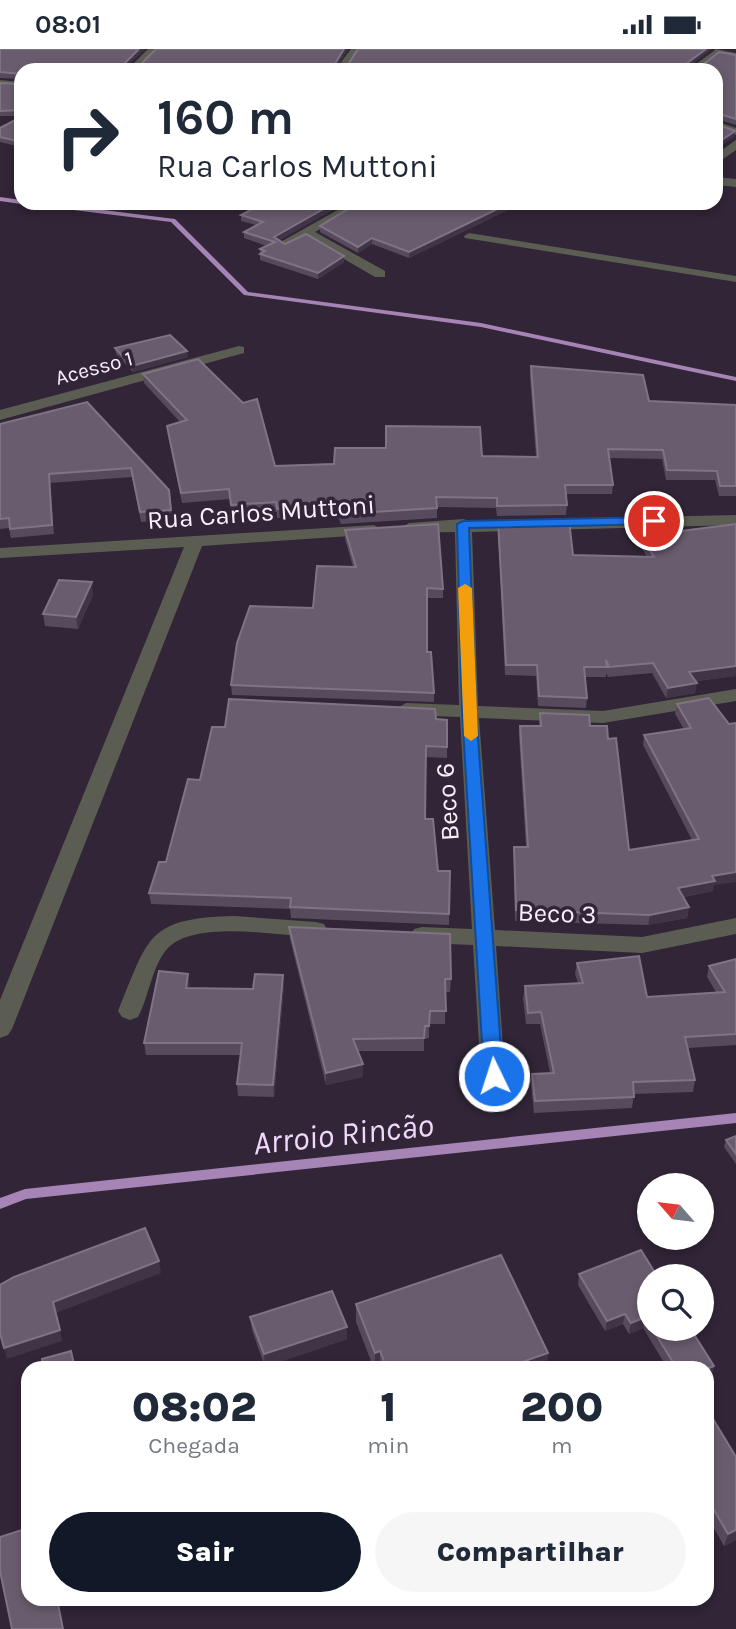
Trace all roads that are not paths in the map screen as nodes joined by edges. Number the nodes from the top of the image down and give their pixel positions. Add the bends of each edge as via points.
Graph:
1 (154, 49) edge
2 (356, 49) edge
3 (719, 51) edge
4 (736, 56) edge
5 (139, 63) edge
6 (345, 63) edge
7 (702, 63) edge
8 (347, 210) edge
9 (307, 233) junction
10 (469, 236) dead end
11 (284, 244) edge
12 (380, 274) dead end
13 (736, 279) edge
14 (239, 349) dead end
15 (0, 415) edge
16 (736, 520) edge
17 (463, 524) junction
18 (195, 541) junction
19 (0, 553) edge
20 (736, 695) edge
21 (386, 708) edge
22 (469, 711) junction
23 (736, 926) edge
24 (332, 931) edge
25 (401, 935) edge
26 (484, 939) junction
27 (130, 1011) dead end
28 (0, 1029) edge
29 (494, 1076) dead end

1 - 5 street
2 - 6 street
3 - 4 street
3 - 7 lane
8 - 9 street
9 - 11 street
9 - 12 street
10 - 13 lane
14 - 15 street, Acesso 1
16 - 17 street, Rua Carlos Muttoni
17 - 18 street, Rua Carlos Muttoni
17 - 22 street, Beco 6
18 - 19 street, Rua Carlos Muttoni
18 - 28 street
20 - 22 street via 603,717
21 - 22 street
22 - 26 street, Beco 6
23 - 26 street, Beco 3 via 642,945
24 - 27 street via 207,925 181,929 160,941
25 - 26 street, Beco 3
26 - 29 street, Beco 6

